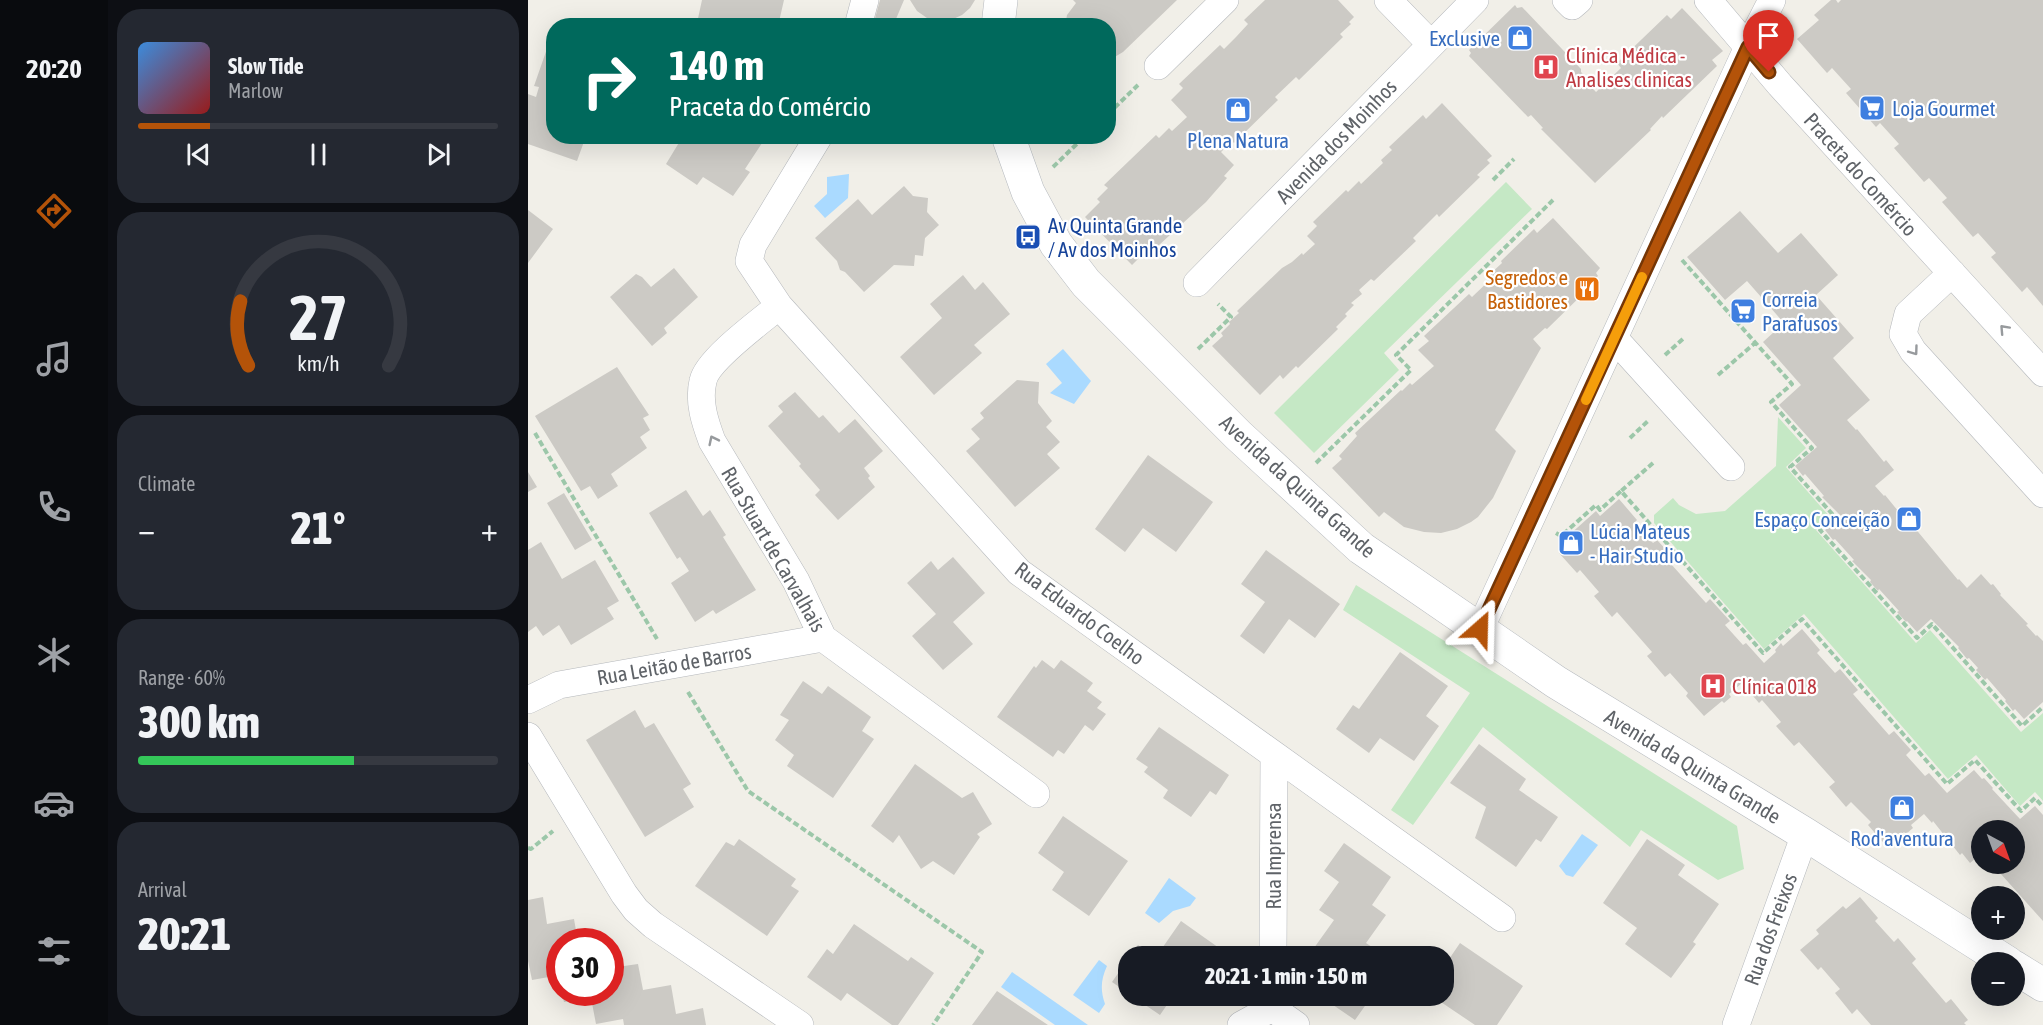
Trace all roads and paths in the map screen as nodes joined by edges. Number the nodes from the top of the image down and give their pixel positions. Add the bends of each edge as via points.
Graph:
1 (865, 0) edge
2 (1001, 0) edge
3 (1225, 0) edge
4 (1388, 0) edge
5 (1475, 0) edge
6 (1566, 0) edge
7 (1579, 0) edge
8 (1708, 0) edge
9 (1772, 0) edge
10 (860, 18) edge
11 (999, 18) edge
12 (1423, 36) dead end
13 (1748, 47) junction
14 (1149, 75) joint
15 (1116, 106) edge
16 (814, 144) edge
17 (1011, 144) edge
18 (1077, 144) edge
19 (1066, 155) dead end
20 (1514, 159) dead end
21 (1493, 180) dead end
22 (1553, 200) dead end
23 (1680, 258) dead end
24 (1952, 273) junction
25 (1197, 283) dead end
26 (779, 306) junction
27 (1231, 316) dead end
28 (1212, 335) dead end
29 (1614, 338) junction
30 (1755, 343) junction
31 (2043, 373) edge
32 (1718, 375) dead end
33 (534, 434) dead end
34 (1653, 463) dead end
35 (1731, 467) dead end
36 (1293, 485) junction
37 (1621, 491) junction
38 (2043, 494) edge
39 (1530, 521) junction
40 (1480, 629) junction
41 (823, 638) junction
42 (672, 664) junction
43 (528, 700) edge
44 (2043, 707) edge
45 (528, 736) edge
46 (1274, 755) junction
47 (1036, 794) dead end
48 (2043, 807) edge
49 (1805, 834) junction
50 (1502, 918) dead end
51 (1273, 946) edge
52 (1991, 952) edge
53 (2025, 974) edge
54 (2043, 986) edge
55 (1266, 1006) edge
56 (1276, 1006) edge
57 (1743, 1020) edge
58 (800, 1025) edge
59 (933, 1025) edge
60 (1240, 1025) edge
61 (1296, 1025) edge

1 - 10 street
2 - 11 street
3 - 14 street
4 - 12 street
5 - 25 street, Avenida dos Moinhos
6 - 7 street via 1572,6
8 - 13 street
9 - 13 street
13 - 24 street, Praceta do Comércio
13 - 29 street
14 - 15 path
16 - 26 street, Rua Eduardo Coelho via 753,244 749,261
17 - 36 street, Avenida da Quinta Grande via 1028,192 1056,244 1086,283
18 - 19 path
20 - 21 path
22 - 36 path via 1396,355 1411,370
23 - 30 path
31 -> 24 street, Praceta do Comércio
24 -> 38 street via 1908,314 1903,334 1913,351
41 -> 26 street, Rua Stuart de Carvalhais via 796,581 712,441 701,403 703,380 712,363
26 - 46 street, Rua Eduardo Coelho via 1019,572
27 - 28 path
29 - 35 street
29 - 39 street
30 - 32 path
30 - 44 path via 1792,384 1771,402 1812,448 1790,467 1835,517 1820,530 1917,639 1932,624 2022,726
33 - 42 path
34 - 37 path
36 - 40 street, Avenida da Quinta Grande via 1361,548
37 - 39 path via 1600,510 1596,505 1562,536
37 - 48 path via 1763,653 1802,619 1947,784 1976,760 2020,811 2036,798
39 - 40 street
40 - 49 street, Avenida da Quinta Grande via 1556,682
41 - 42 street, Rua Leitão de Barros
41 - 47 street, Rua Stuart de Carvalhais
42 - 43 street, Rua Leitão de Barros via 559,686
42 - 59 path via 748,791 982,952
45 - 58 street via 636,910
46 - 50 street, Rua Eduardo Coelho
46 - 51 street, Rua Imprensa
49 - 52 street, Avenida da Quinta Grande
49 - 57 street, Rua dos Freixos
53 - 54 street
55 - 60 street
56 - 61 street

